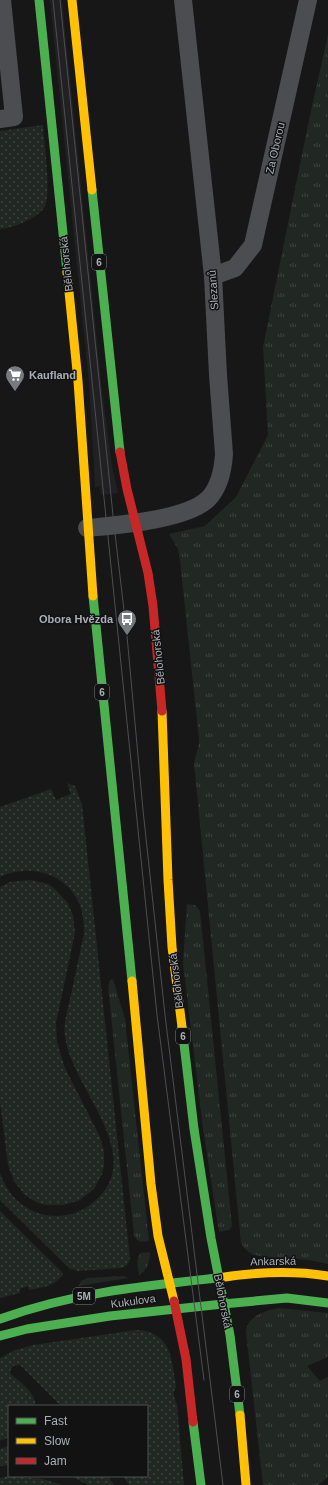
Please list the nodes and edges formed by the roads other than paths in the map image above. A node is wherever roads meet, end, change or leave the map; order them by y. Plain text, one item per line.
1 (2, 0) edge
2 (39, 0) edge
3 (72, 0) edge
4 (183, 0) edge
5 (308, 0) edge
6 (0, 119) edge
7 (213, 276) junction
8 (135, 522) junction
9 (88, 528) junction
10 (328, 1276) edge
11 (218, 1278) junction
12 (170, 1284) junction
13 (328, 1303) edge
14 (224, 1304) junction
15 (176, 1307) junction
16 (0, 1318) edge
17 (0, 1336) edge
18 (201, 1485) edge
19 (246, 1485) edge

1 - 6 street
2 - 9 main road, Bělohorská / 6
3 - 8 main road, Bělohorská / 6
4 - 7 street, Slezanů
5 - 7 street, Za Oborou
7 - 8 street, Slezanů
8 - 9 street
8 - 11 main road, Bělohorská / 6
9 - 12 main road, Bělohorská / 6
10 - 11 main road, Ankarská
11 - 12 main road, 5M
11 - 14 main road, Bělohorská / 6
12 - 15 main road, Bělohorská / 6
12 - 16 main road, 5M
13 - 14 main road
14 - 15 main road, 5M
14 - 19 main road, Bělohorská / 6
15 - 17 main road, Kukulova / 5M
15 - 18 main road, Bělohorská / 6

